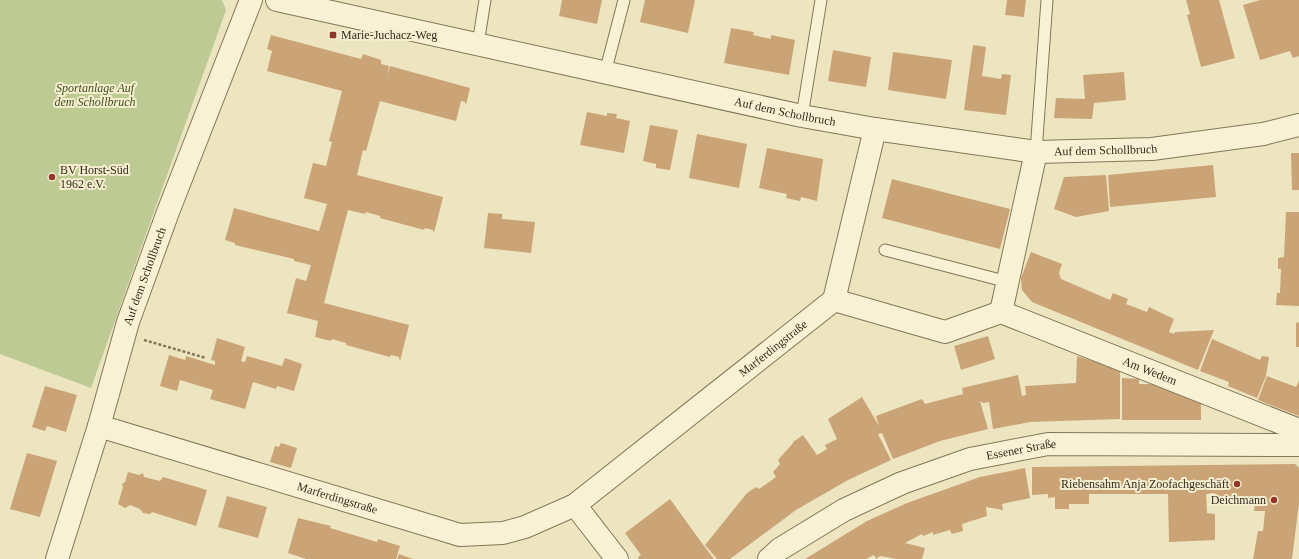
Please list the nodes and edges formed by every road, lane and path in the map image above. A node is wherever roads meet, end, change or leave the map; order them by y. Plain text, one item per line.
1 (251, 0) edge
2 (277, 0) edge
3 (485, 0) edge
4 (624, 0) edge
5 (821, 0) edge
6 (1047, 0) edge
7 (478, 44) junction
8 (605, 73) junction
9 (802, 116) junction
10 (1299, 125) edge
11 (875, 129) junction
12 (1036, 152) junction
13 (884, 250) dead end
14 (1008, 282) junction
15 (834, 300) junction
16 (1001, 312) junction
17 (124, 335) junction
18 (206, 358) dead end
19 (99, 426) junction
20 (1299, 430) edge
21 (1299, 445) edge
22 (575, 505) junction
23 (57, 559) edge
24 (617, 559) edge
25 (769, 559) edge

1 - 17 street, Auf dem Schollbruch
2 - 7 street, Auf dem Schollbruch
3 - 7 lane
4 - 8 lane
5 - 9 lane
6 - 12 lane
7 - 8 street, Auf dem Schollbruch
8 - 9 street, Auf dem Schollbruch
9 - 11 street, Auf dem Schollbruch
10 - 12 street, Auf dem Schollbruch
11 - 12 street, Auf dem Schollbruch
11 - 15 street
12 - 14 street
13 - 14 lane
14 - 16 street
15 - 16 street
15 - 22 street, Marferdingstraße
16 - 20 street, Am Wedem
17 - 18 path
17 - 19 street, Auf dem Schollbruch
19 - 22 street, Marferdingstraße
19 - 23 street, Auf dem Schollbruch
21 - 25 street, Essener Straße
22 - 24 street

